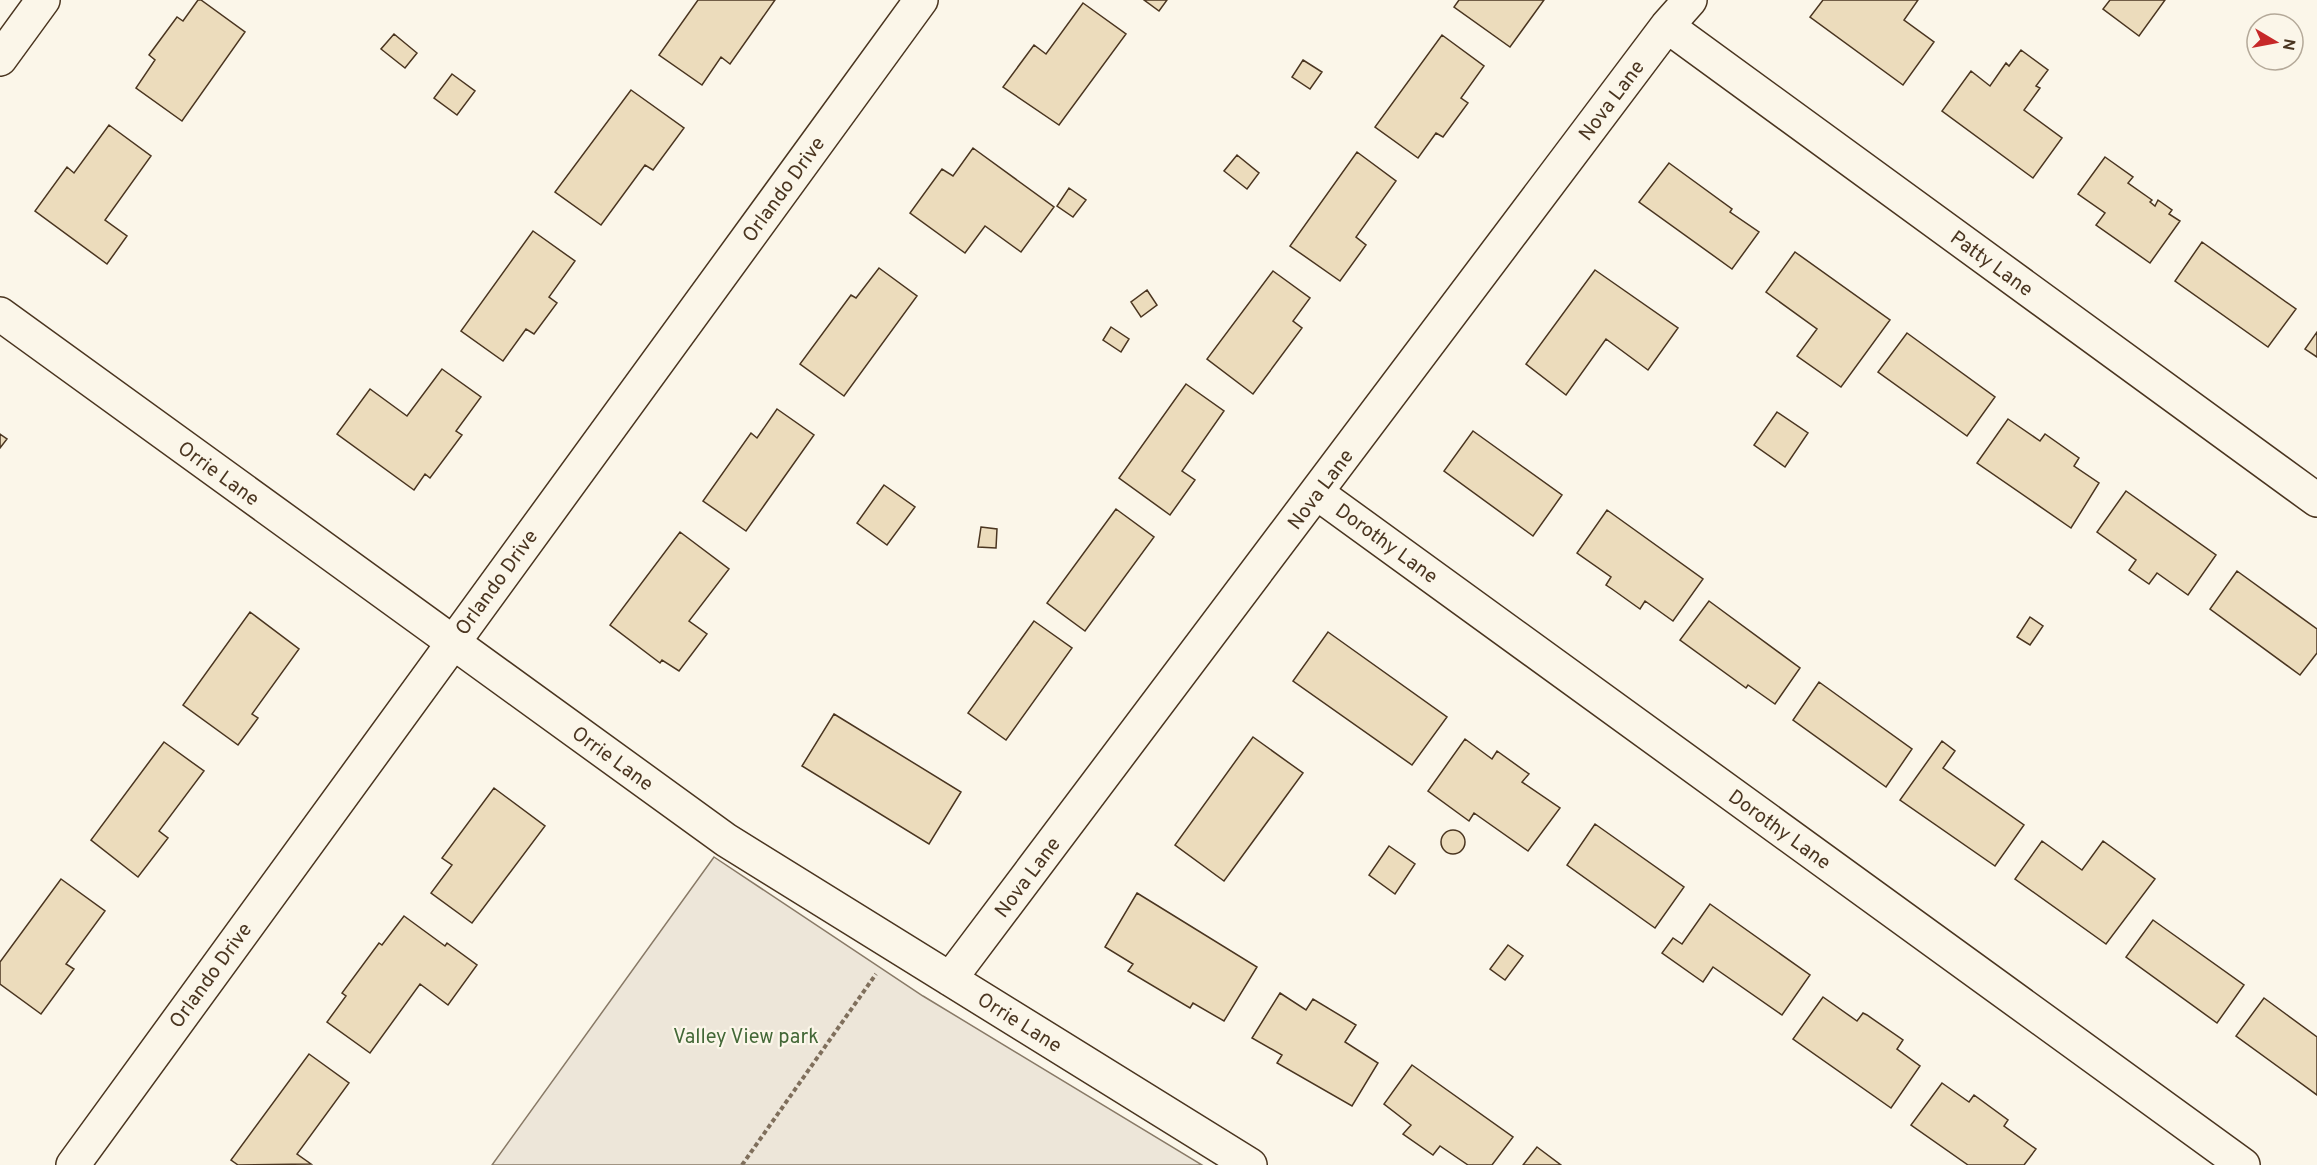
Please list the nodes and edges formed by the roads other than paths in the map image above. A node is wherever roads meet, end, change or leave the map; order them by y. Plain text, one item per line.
1 (43, 0) edge
2 (921, 0) edge
3 (1690, 0) edge
4 (1667, 26) junction
5 (0, 59) edge
6 (0, 314) edge
7 (1317, 493) junction
8 (2317, 500) edge
9 (452, 641) junction
10 (950, 979) junction
11 (73, 1165) edge
12 (1250, 1165) edge
13 (2243, 1165) edge

1 - 5 street
2 - 9 street, Orlando Drive
3 - 4 street, Nova Lane
4 - 7 street, Nova Lane
4 - 8 street, Patty Lane
6 - 9 street, Orrie Lane
7 - 10 street, Nova Lane
7 - 13 street, Dorothy Lane
9 - 10 street, Orrie Lane
9 - 11 street, Orlando Drive
10 - 12 street, Orrie Lane

